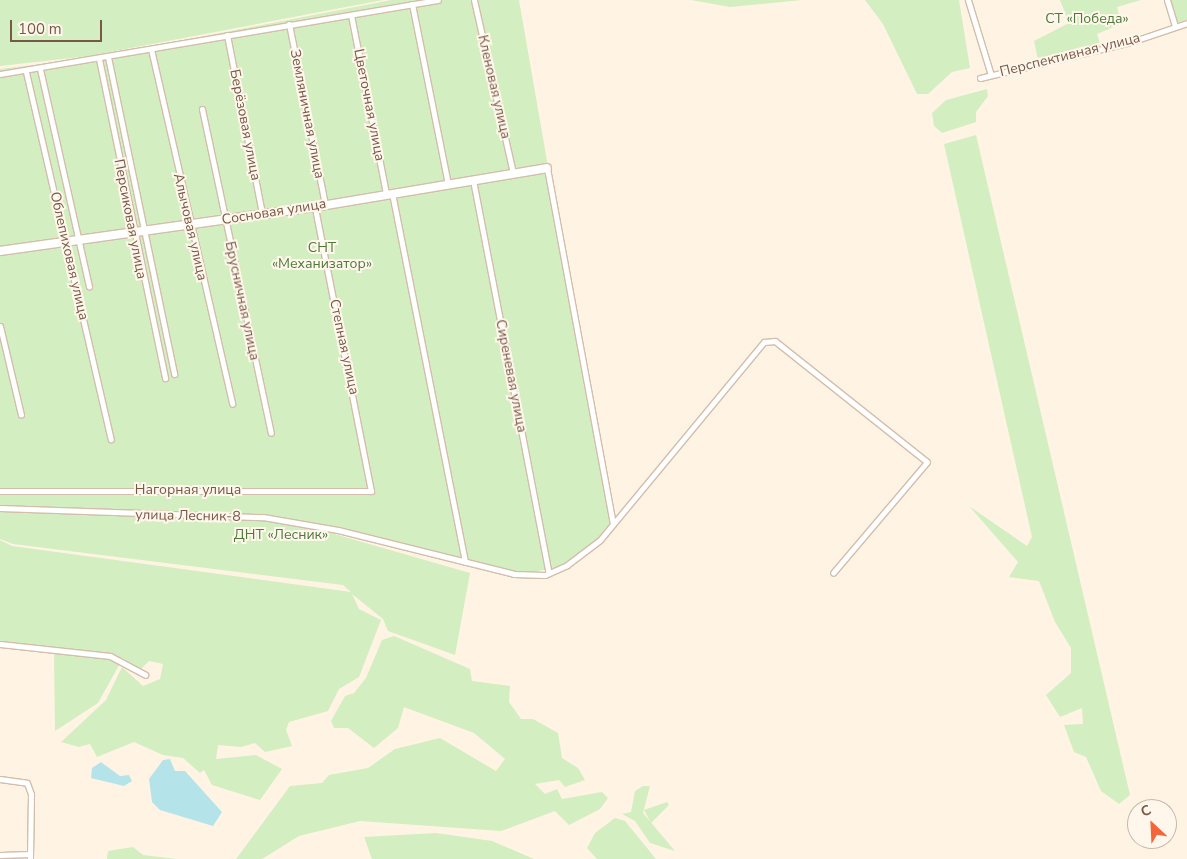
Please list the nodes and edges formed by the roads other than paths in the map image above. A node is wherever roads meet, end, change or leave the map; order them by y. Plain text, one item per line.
1 (438, 0) edge
2 (474, 0) edge
3 (968, 0) edge
4 (1167, 0) edge
5 (412, 4) junction
6 (351, 15) junction
7 (1187, 22) edge
8 (289, 24) junction
9 (1175, 26) junction
10 (228, 35) junction
11 (151, 49) junction
12 (108, 57) junction
13 (99, 59) junction
14 (40, 70) junction
15 (26, 72) junction
16 (0, 74) edge
17 (991, 75) junction
18 (980, 78) dead end
19 (202, 109) dead end
20 (547, 168) joint
21 (513, 173) junction
22 (473, 180) junction
23 (448, 184) junction
24 (389, 194) junction
25 (325, 204) junction
26 (314, 207) junction
27 (262, 214) junction
28 (224, 220) junction
29 (189, 225) junction
30 (142, 232) junction
31 (132, 234) junction
32 (79, 241) junction
33 (66, 243) junction
34 (0, 251) edge
35 (89, 287) dead end
36 (0, 326) edge
37 (174, 374) dead end
38 (164, 378) dead end
39 (232, 404) dead end
40 (21, 415) dead end
41 (271, 433) dead end
42 (110, 439) dead end
43 (374, 488) joint
44 (0, 491) edge
45 (0, 508) edge
46 (613, 524) junction
47 (465, 562) junction
48 (549, 573) junction
49 (834, 573) dead end
50 (0, 644) edge
51 (145, 674) dead end
52 (0, 779) edge
53 (0, 854) edge
54 (30, 856) edge

1 - 5 street
2 - 21 street, Кленовая улица
3 - 17 street
4 - 9 street
5 - 6 street
5 - 23 street
6 - 8 street
6 - 24 street, Цветочная улица
7 - 9 street, Перспективная улица
8 - 10 street
8 - 25 street, Земляничная улица
9 - 17 street, Перспективная улица
10 - 11 street
10 - 27 street, Берёзовая улица
11 - 12 street
11 - 29 street, Алычовая улица
12 - 13 street
12 - 30 street
13 - 14 street
13 - 31 street, Персиковая улица
14 - 15 street
14 - 32 street
15 - 16 street
15 - 33 street, Облепиховая улица
17 - 18 street, Перспективная улица
19 - 28 street, Брусничная улица
20 - 21 street, Сосновая улица
20 - 46 street
21 - 22 street, Сосновая улица
22 - 23 street, Сосновая улица
22 - 48 street, Сиреневая улица
23 - 24 street, Сосновая улица
24 - 25 street, Сосновая улица
24 - 47 street, Цветочная улица
25 - 26 street, Сосновая улица
26 - 27 street, Сосновая улица
26 - 43 street, Степная улица
27 - 28 street, Сосновая улица
28 - 29 street, Сосновая улица
28 - 41 street, Брусничная улица
29 - 30 street, Сосновая улица
29 - 39 street, Алычовая улица
30 - 31 street, Сосновая улица
30 - 37 street
31 - 32 street, Сосновая улица
31 - 38 street, Персиковая улица
32 - 33 street, Сосновая улица
32 - 35 street
33 - 34 street, Сосновая улица
33 - 42 street, Облепиховая улица
36 - 40 street
43 - 44 street, Нагорная улица
45 - 47 street, улица Лесник-8
46 - 48 street
46 - 49 street
47 - 48 street, улица Лесник-8
50 - 51 street
52 - 54 street
53 - 54 street

